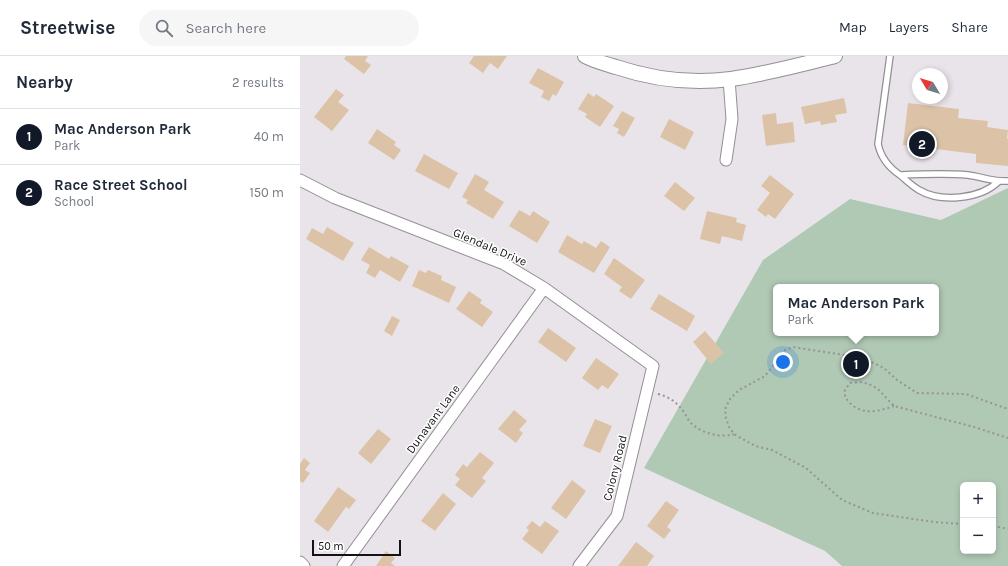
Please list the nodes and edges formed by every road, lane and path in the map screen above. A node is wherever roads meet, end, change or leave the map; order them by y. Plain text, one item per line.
1 (585, 56) edge
2 (890, 56) edge
3 (826, 57) edge
4 (729, 79) junction
5 (726, 160) dead end
6 (900, 175) junction
7 (300, 180) edge
8 (1008, 181) edge
9 (998, 182) junction
10 (544, 288) junction
11 (653, 366) joint
12 (647, 391) junction
13 (894, 406) junction
14 (1008, 408) edge
15 (734, 434) junction
16 (1008, 438) edge
17 (960, 524) edge
18 (996, 527) edge
19 (1008, 529) edge
20 (300, 562) edge
21 (304, 566) edge
22 (343, 566) edge
23 (580, 566) edge

1 - 4 street
2 - 6 lane
3 - 4 street
4 - 5 street
6 - 9 lane
6 - 9 lane
7 - 10 street, Glendale Drive
8 - 9 lane
10 - 11 street, Glendale Drive
10 - 22 street, Dunavant Lane
11 - 12 street, Colony Road
12 - 15 path
12 - 23 street, Colony Road
13 - 13 path
13 - 16 path
14 - 15 path
15 - 17 path
18 - 19 path
20 - 21 street

